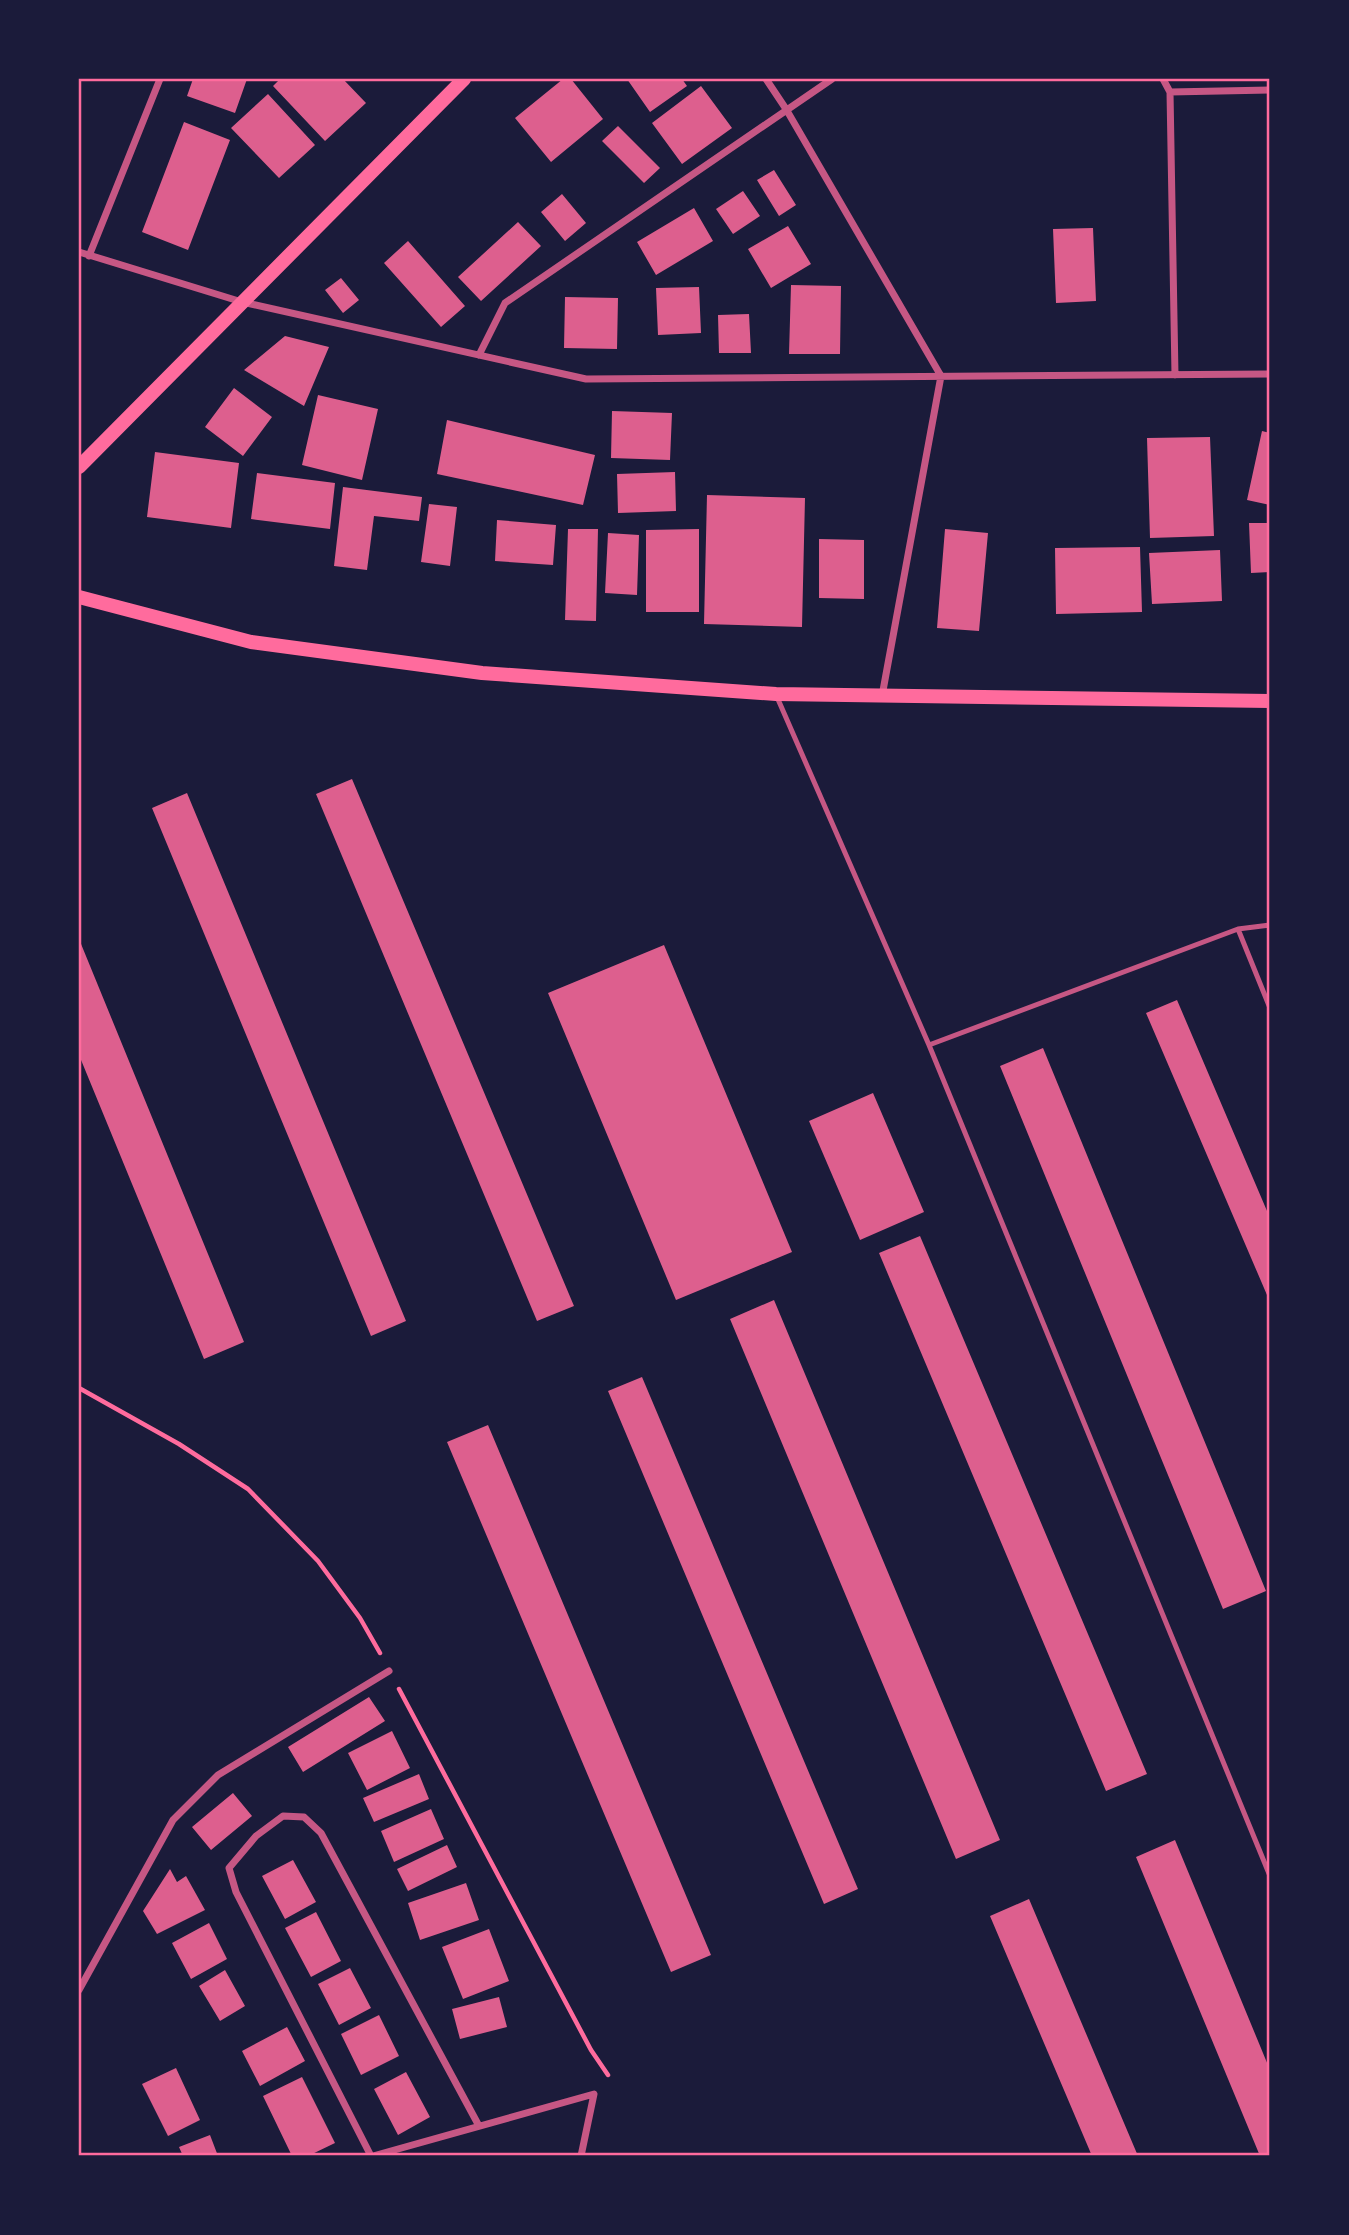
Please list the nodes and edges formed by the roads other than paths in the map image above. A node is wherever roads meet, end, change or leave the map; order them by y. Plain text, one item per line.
1 (160, 79) edge
2 (464, 79) edge
3 (766, 79) edge
4 (832, 79) edge
5 (1163, 79) edge
6 (1270, 90) edge
7 (1170, 92) junction
8 (786, 109) junction
9 (79, 252) edge
10 (89, 256) junction
11 (242, 302) junction
12 (479, 355) junction
13 (1270, 374) edge
14 (1175, 375) junction
15 (941, 376) junction
16 (79, 467) edge
17 (79, 597) edge
18 (776, 694) junction
19 (882, 696) junction
20 (1270, 701) edge
21 (1270, 925) edge
22 (1238, 929) junction
23 (1270, 1008) edge
24 (929, 1045) junction
25 (389, 1671) road end
26 (1270, 1876) edge
27 (79, 1990) edge
28 (479, 2126) junction
29 (372, 2156) edge
30 (580, 2156) edge

1 - 10 street
2 - 11 main road
3 - 8 street
4 - 8 street
5 - 7 street
6 - 7 street
7 - 14 street
8 - 12 street
8 - 15 street
9 - 10 street
10 - 11 street
11 - 12 street
11 - 16 main road
12 - 15 street
13 - 14 street
14 - 15 street
15 - 19 street
17 - 18 main road
18 - 19 main road
18 - 24 lane
19 - 20 main road
21 - 22 lane
22 - 23 lane
22 - 24 lane
24 - 26 lane
25 - 27 street
28 - 29 street
28 - 29 street
28 - 30 street

